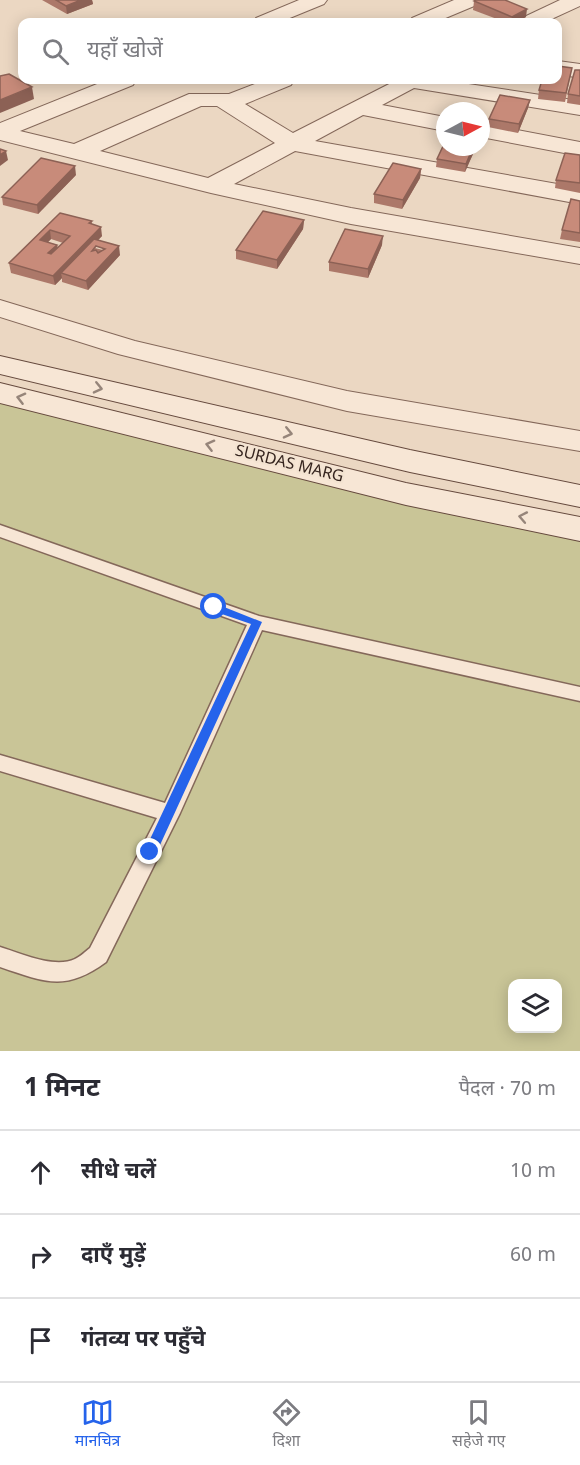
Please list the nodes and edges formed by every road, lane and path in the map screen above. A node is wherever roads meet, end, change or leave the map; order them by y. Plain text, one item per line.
1 (317, 0) edge
2 (472, 0) edge
3 (578, 0) edge
4 (273, 18) edge
5 (429, 18) edge
6 (538, 18) edge
7 (562, 69) edge
8 (580, 71) edge
9 (115, 84) edge
10 (273, 84) edge
11 (404, 84) edge
12 (435, 84) edge
13 (227, 103) junction
14 (361, 108) junction
15 (580, 108) edge
16 (436, 122) edge
17 (0, 132) edge
18 (490, 132) edge
19 (294, 144) junction
20 (580, 149) edge
21 (75, 153) junction
22 (211, 186) junction
23 (580, 196) edge
24 (580, 256) edge
25 (0, 308) edge
26 (0, 365) edge
27 (0, 393) edge
28 (580, 441) edge
29 (580, 496) edge
30 (580, 529) edge
31 (0, 531) edge
32 (257, 622) junction
33 (580, 694) edge
34 (0, 763) edge
35 (170, 813) junction
36 (0, 957) edge

1 - 4 street
2 - 5 street
3 - 6 street
7 - 8 street
9 - 17 street
10 - 13 street
11 - 14 street
12 - 15 street
13 - 19 street
13 - 21 street
14 - 16 street
14 - 19 street
17 - 21 street
18 - 20 street
19 - 22 street
19 - 23 street
21 - 22 street
22 - 24 street
25 - 28 street
26 -> 29 street, SURDAS MARG
30 -> 27 street, SURDAS MARG
31 - 32 lane
32 - 33 lane
32 - 35 lane
34 - 35 lane
35 - 36 lane

